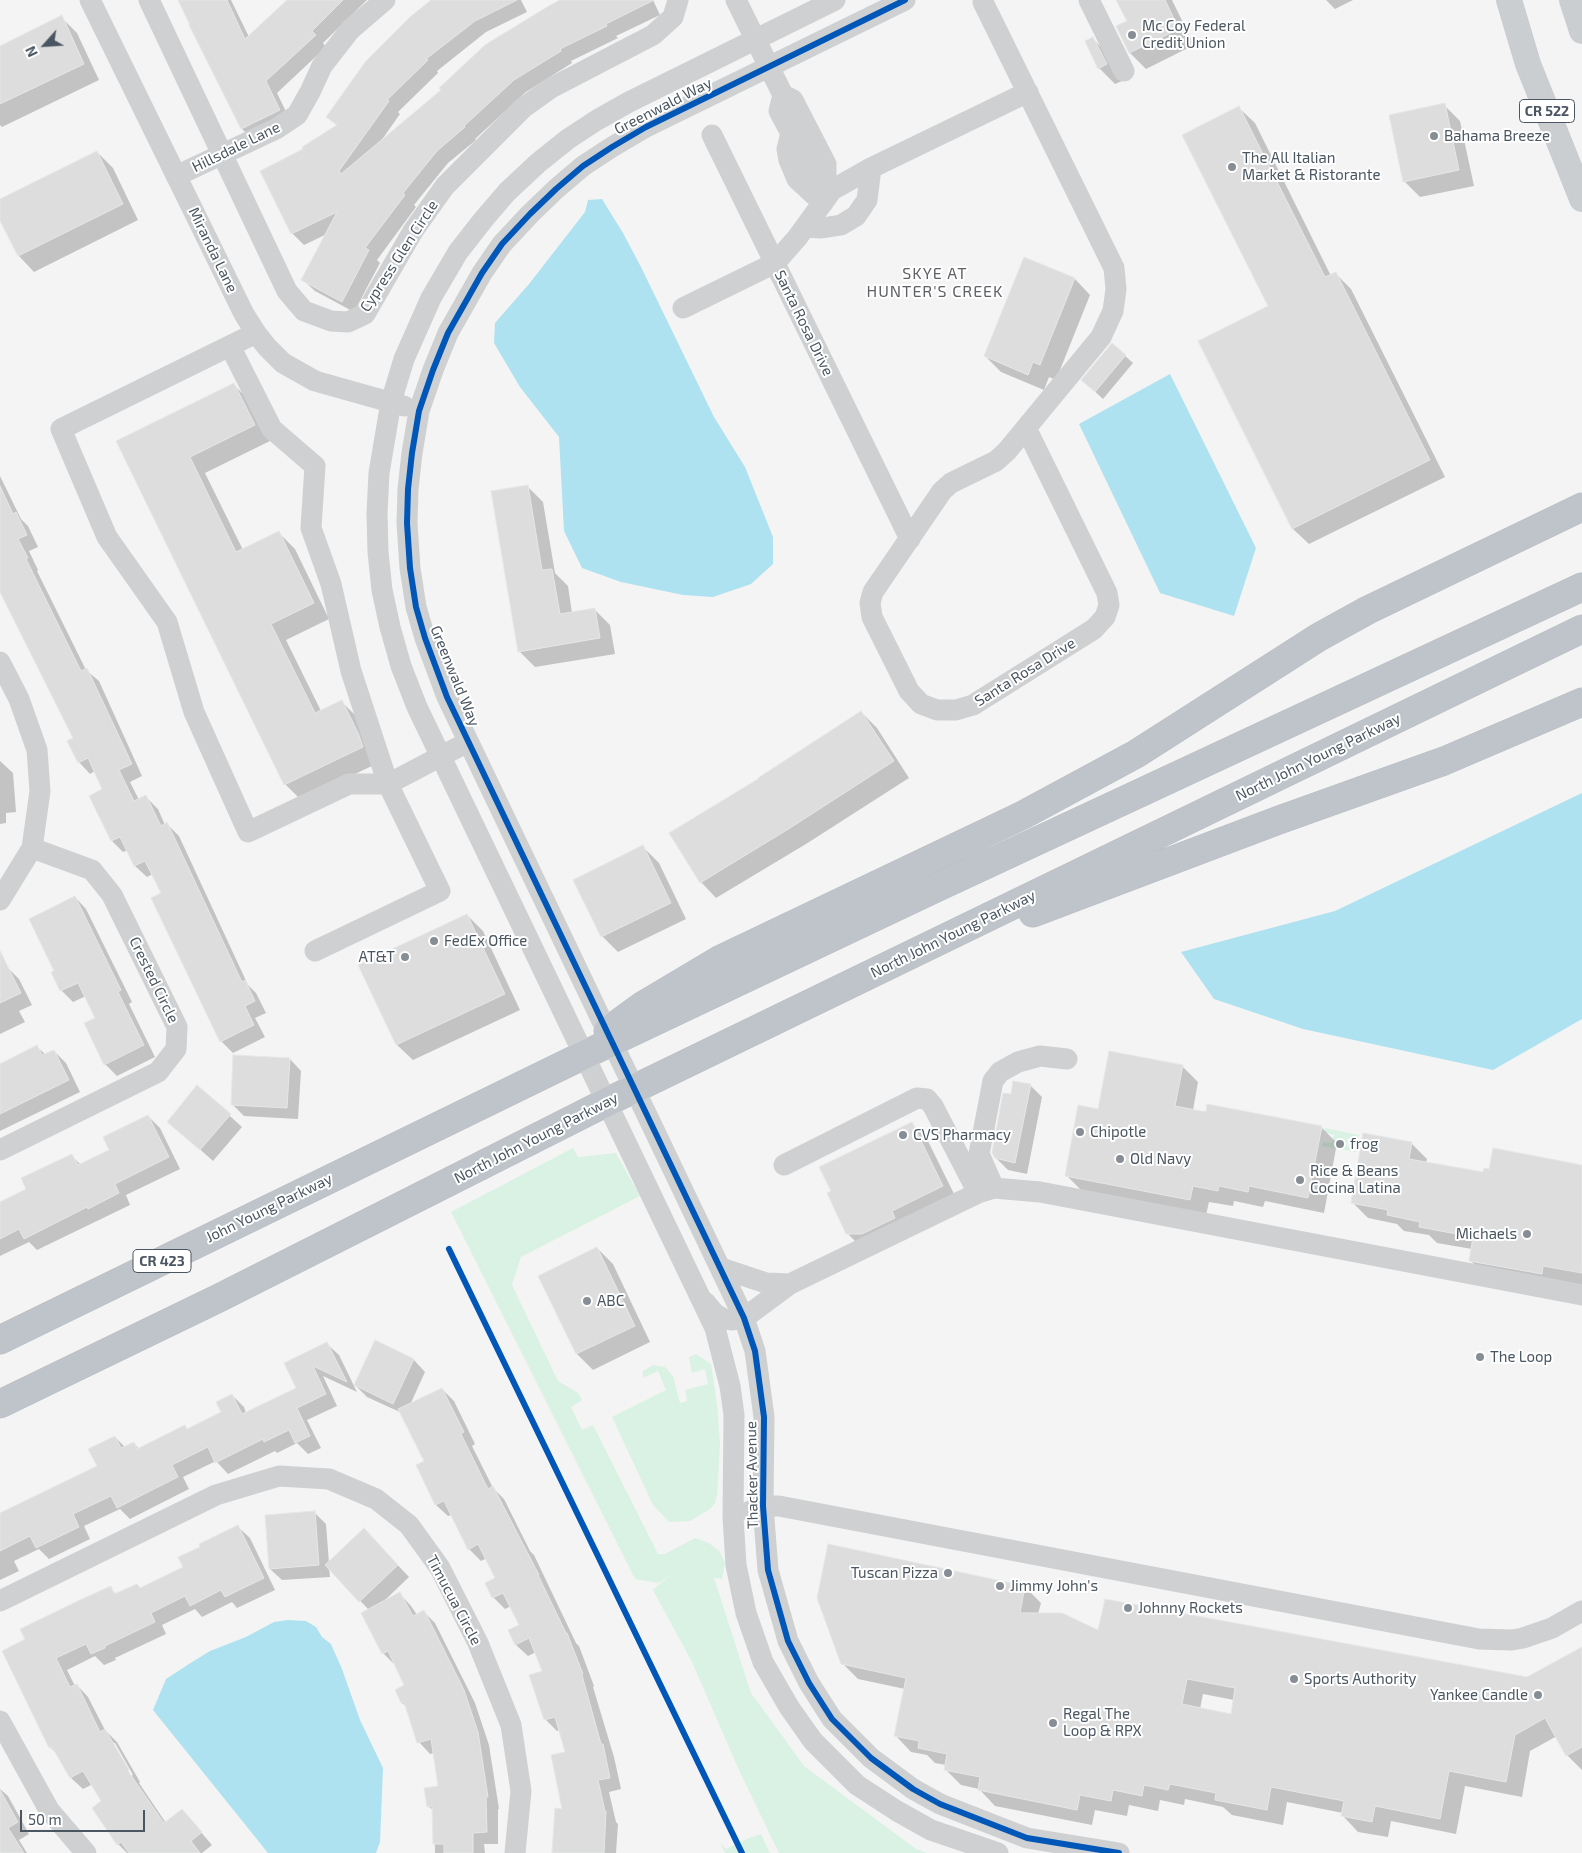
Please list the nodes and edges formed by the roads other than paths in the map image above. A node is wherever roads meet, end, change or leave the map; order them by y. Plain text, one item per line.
1 (90, 0) edge
2 (149, 0) edge
3 (385, 0) edge
4 (678, 0) edge
5 (736, 0) edge
6 (835, 0) edge
7 (905, 0) edge
8 (1089, 0) edge
9 (1508, 0) edge
10 (1572, 0) edge
11 (983, 2) dead end
12 (1582, 31) edge
13 (755, 39) junction
14 (768, 67) junction
15 (1124, 71) dead end
16 (1028, 92) junction
17 (783, 95) junction
18 (712, 135) dead end
19 (222, 154) junction
20 (871, 168) junction
21 (176, 176) junction
22 (827, 190) junction
23 (1582, 199) edge
24 (806, 227) junction
25 (775, 263) junction
26 (683, 308) dead end
27 (256, 333) junction
28 (230, 346) junction
29 (391, 402) junction
30 (419, 411) junction
31 (1026, 428) junction
32 (1582, 507) edge
33 (910, 539) junction
34 (1582, 587) edge
35 (1582, 629) edge
36 (0, 662) edge
37 (1582, 702) edge
38 (468, 742) junction
39 (441, 757) junction
40 (388, 784) junction
41 (32, 848) junction
42 (0, 900) edge
43 (315, 951) dead end
44 (803, 1008) junction
45 (610, 1037) junction
46 (584, 1055) junction
47 (1066, 1059) dead end
48 (635, 1088) junction
49 (607, 1102) junction
50 (0, 1150) edge
51 (784, 1165) dead end
52 (986, 1190) junction
53 (721, 1268) junction
54 (790, 1284) junction
55 (1582, 1295) edge
56 (703, 1300) junction
57 (744, 1318) junction
58 (0, 1340) edge
59 (0, 1404) edge
60 (763, 1506) junction
61 (733, 1517) junction
62 (0, 1601) edge
63 (1582, 1611) edge
64 (0, 1721) edge
65 (86, 1853) edge
66 (515, 1853) edge
67 (998, 1853) edge
68 (1120, 1853) edge

1 - 21 street, Miranda Lane
2 - 19 street, Cypress Glen Circle
3 - 19 street, Hillsdale Lane
4 - 19 street, Cypress Glen Circle
5 - 13 street
6 - 13 street, Greenwald Way
7 - 14 street, Greenwald Way
8 - 15 street
9 - 23 main road, CR 522
10 - 12 main road
11 - 16 street, Santa Rosa Drive
13 - 14 street
13 - 29 street, Greenwald Way
14 - 17 street
14 - 30 street, Greenwald Way
16 - 20 street
16 - 31 street, Santa Rosa Drive
17 - 22 street
17 - 22 street
18 - 25 street, Santa Rosa Drive
19 - 21 street, Hillsdale Lane
20 - 22 street
20 - 24 street
21 - 27 street, Miranda Lane
22 - 24 street
24 - 25 street
25 - 26 street
25 - 33 street, Santa Rosa Drive
27 - 28 street
27 - 29 street, Miranda Lane
28 - 40 street
28 - 40 street
29 - 30 street, Miranda Lane
29 - 39 street, Greenwald Way
30 - 38 street, Greenwald Way
31 - 33 street, Santa Rosa Drive
31 - 33 street, Santa Rosa Drive
32 - 45 highway
34 - 45 highway
35 - 44 highway, North John Young Parkway
36 - 41 street
37 - 44 highway
38 - 39 street
38 - 45 street, Greenwald Way
39 - 40 street
39 - 46 street, Greenwald Way
40 - 43 street
41 - 42 street
41 - 50 street, Crested Circle
44 - 48 highway, North John Young Parkway
45 - 46 highway
45 - 48 street, Thacker Avenue
46 - 49 street, Thacker Avenue
46 - 58 highway, John Young Parkway / CR 423
47 - 52 street
48 - 49 highway, North John Young Parkway
48 - 53 street, Thacker Avenue
49 - 56 street, Thacker Avenue
49 - 59 highway, North John Young Parkway
51 - 52 street
52 - 54 street
52 - 55 street
53 - 54 street
53 - 57 street, Thacker Avenue
54 - 57 street
56 - 57 street
56 - 61 street, Thacker Avenue
57 - 60 street, Thacker Avenue
60 - 61 street
60 - 63 street
60 - 68 street, Thacker Avenue
61 - 67 street, Thacker Avenue
62 - 66 street, Timucua Circle
64 - 65 street

